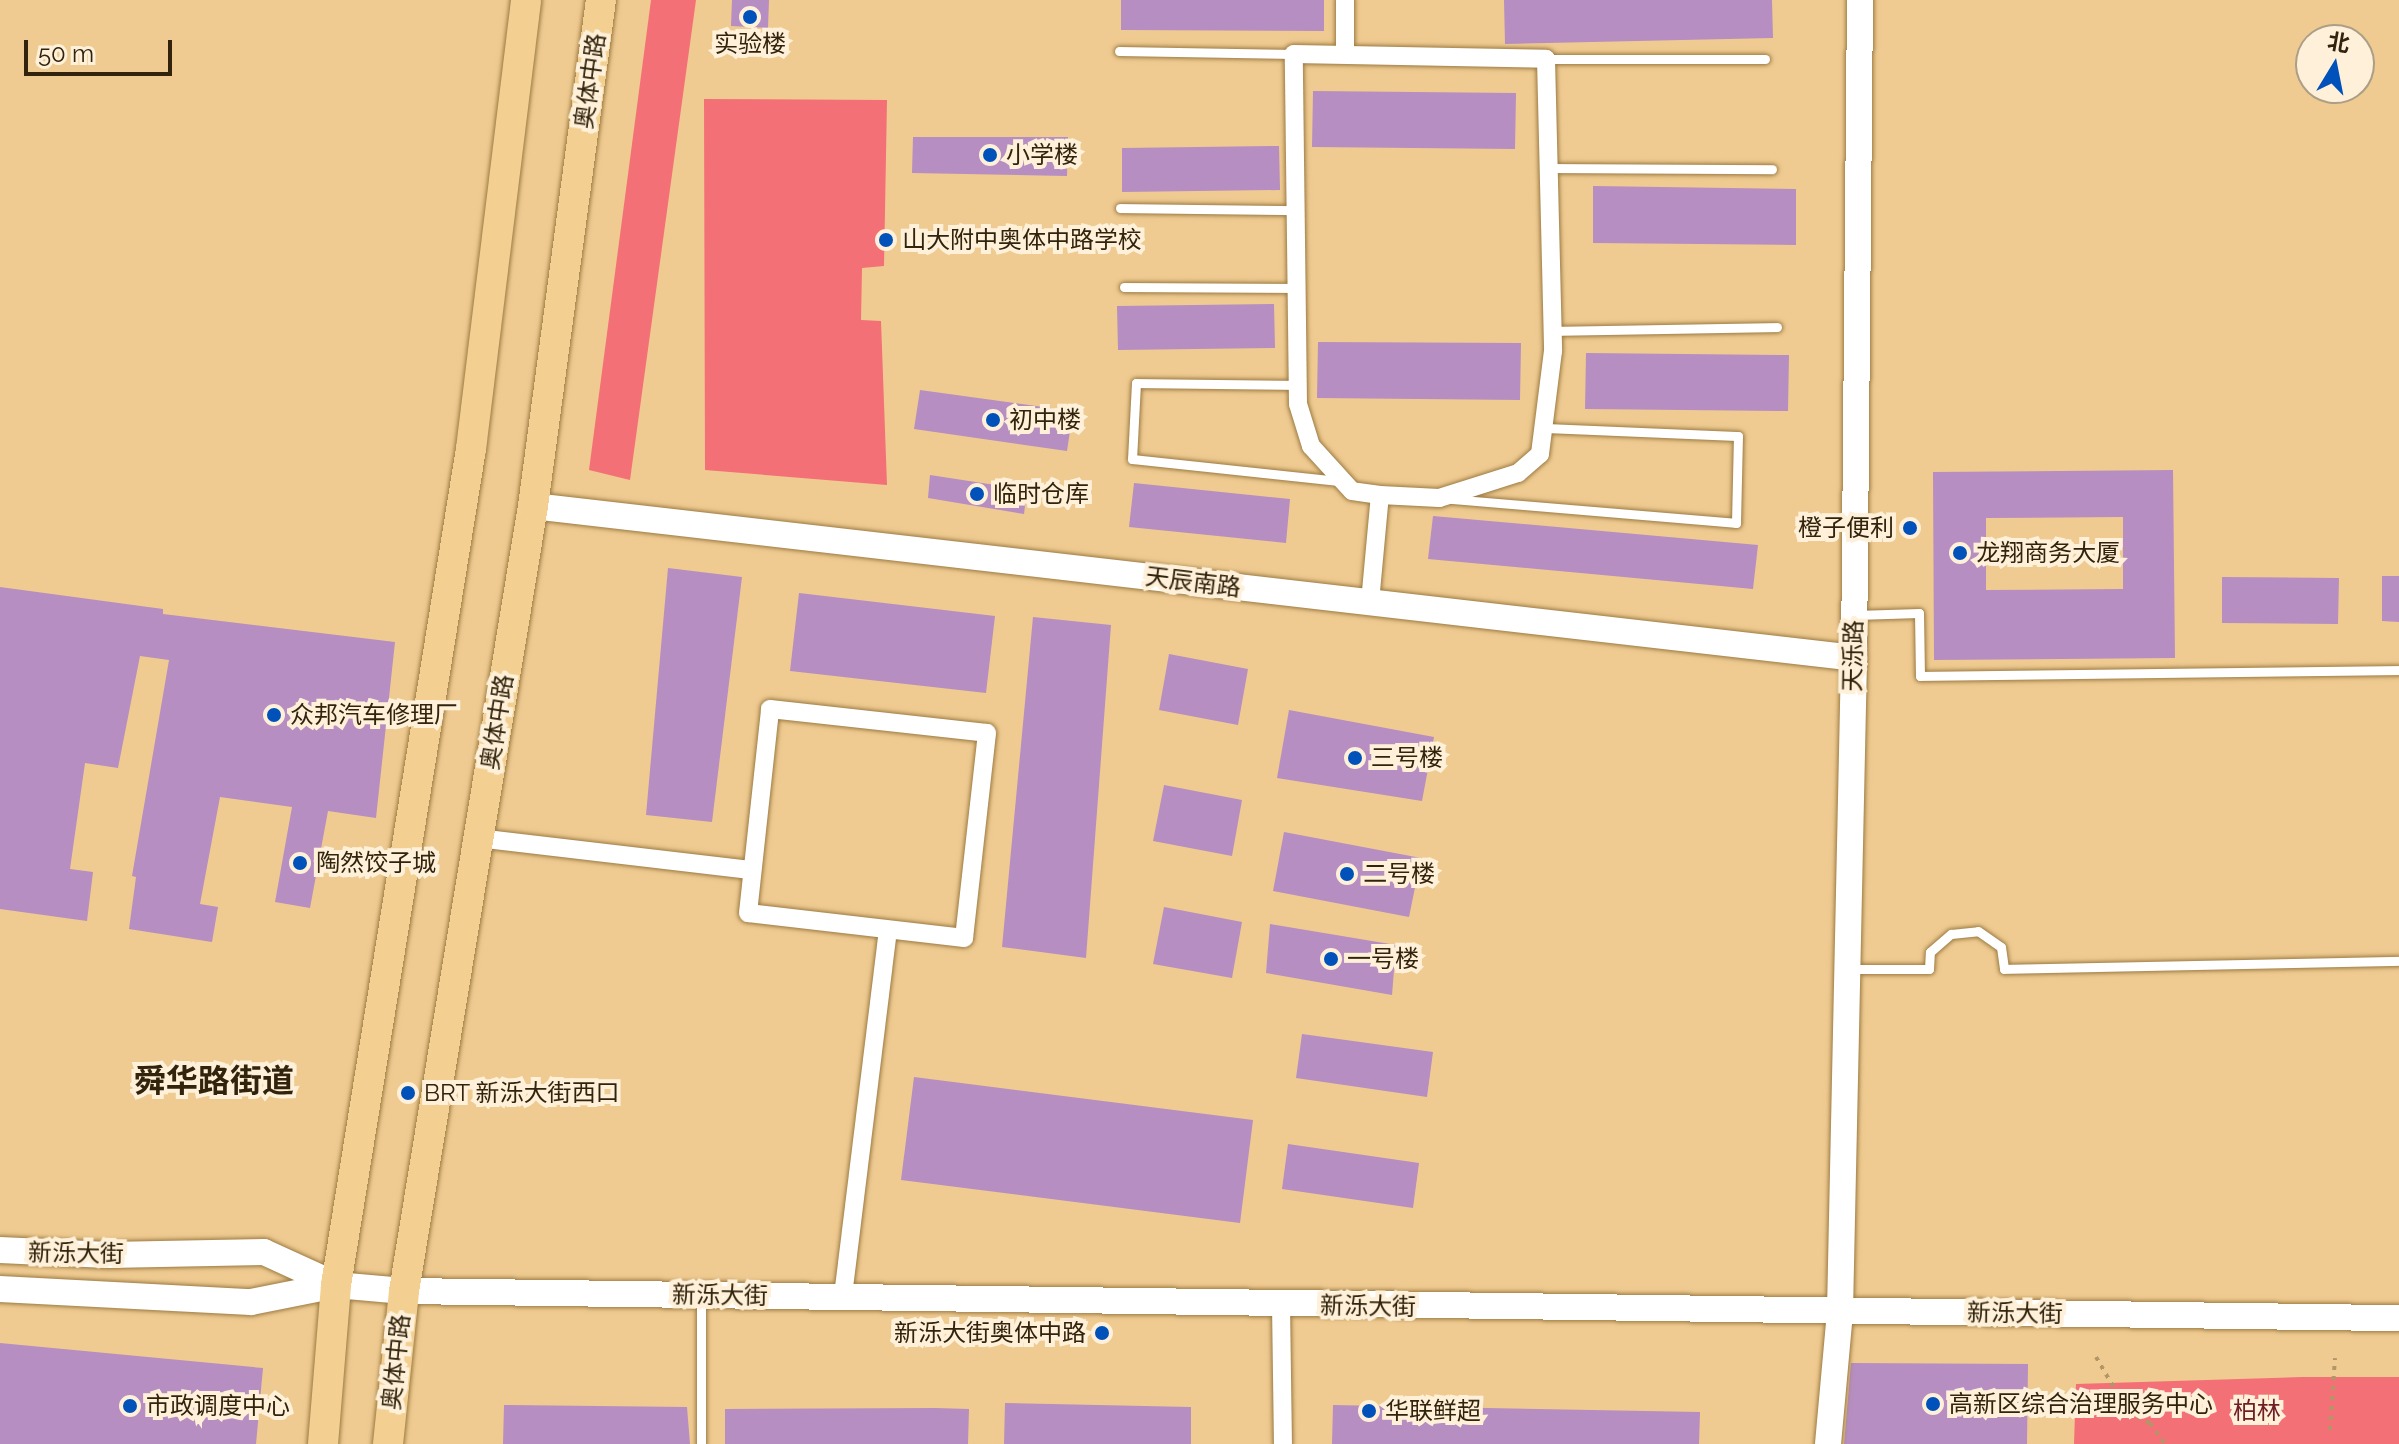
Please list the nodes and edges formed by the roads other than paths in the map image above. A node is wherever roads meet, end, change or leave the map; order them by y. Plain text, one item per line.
1 (526, 0) edge
2 (601, 0) edge
3 (1345, 0) edge
4 (1860, 0) edge
5 (1119, 51) dead end
6 (1294, 54) junction
7 (1345, 54) junction
8 (1546, 59) junction
9 (1765, 59) dead end
10 (1548, 168) junction
11 (1772, 169) dead end
12 (1120, 208) dead end
13 (1296, 210) junction
14 (1124, 287) dead end
15 (1297, 288) junction
16 (1777, 327) dead end
17 (1552, 331) junction
18 (1298, 385) junction
19 (1544, 428) junction
20 (1343, 481) junction
21 (1380, 495) junction
22 (1439, 498) junction
23 (533, 506) junction
24 (1370, 602) junction
25 (1854, 615) junction
26 (1854, 658) junction
27 (2399, 670) edge
28 (478, 838) junction
29 (752, 870) junction
30 (888, 930) junction
31 (2399, 961) edge
32 (1847, 969) junction
33 (0, 1250) edge
34 (336, 1285) junction
35 (0, 1289) edge
36 (404, 1291) junction
37 (701, 1295) junction
38 (843, 1296) junction
39 (1281, 1304) junction
40 (1840, 1311) junction
41 (2399, 1318) edge
42 (323, 1444) edge
43 (388, 1444) edge
44 (701, 1444) edge
45 (1283, 1444) edge
46 (1828, 1444) edge

1 - 34 main road
2 - 23 main road, 奥体中路
3 - 7 street
4 - 25 street, 天泺路
5 - 6 lane
6 - 7 street
6 - 13 street
7 - 8 street
8 - 9 lane
8 - 10 street
10 - 11 lane
10 - 17 street
12 - 13 lane
13 - 15 street
14 - 15 lane
15 - 18 street
16 - 17 lane
17 - 19 street
18 - 20 street
18 - 20 lane
19 - 22 street
19 - 22 lane
20 - 21 street
21 - 22 street
21 - 24 street
23 - 24 street, 天辰南路
23 - 28 main road, 奥体中路
24 - 26 street, 天辰南路
25 - 26 street, 天泺路
25 - 27 lane
26 - 32 street, 天泺路
28 - 29 street
28 - 36 main road, 奥体中路
29 - 30 street
29 - 30 street
30 - 38 street
31 - 32 lane
32 - 40 street, 天泺路
33 - 34 street, 新泺大街
34 - 35 street, 新泺大街
34 - 36 street, 新泺大街
34 - 42 main road
36 - 37 street, 新泺大街
36 - 43 main road, 奥体中路
37 - 38 street, 新泺大街
37 - 44 lane
38 - 39 street, 新泺大街
39 - 40 street, 新泺大街
39 - 45 street
40 - 41 street, 新泺大街
40 - 46 street, 天泺路

